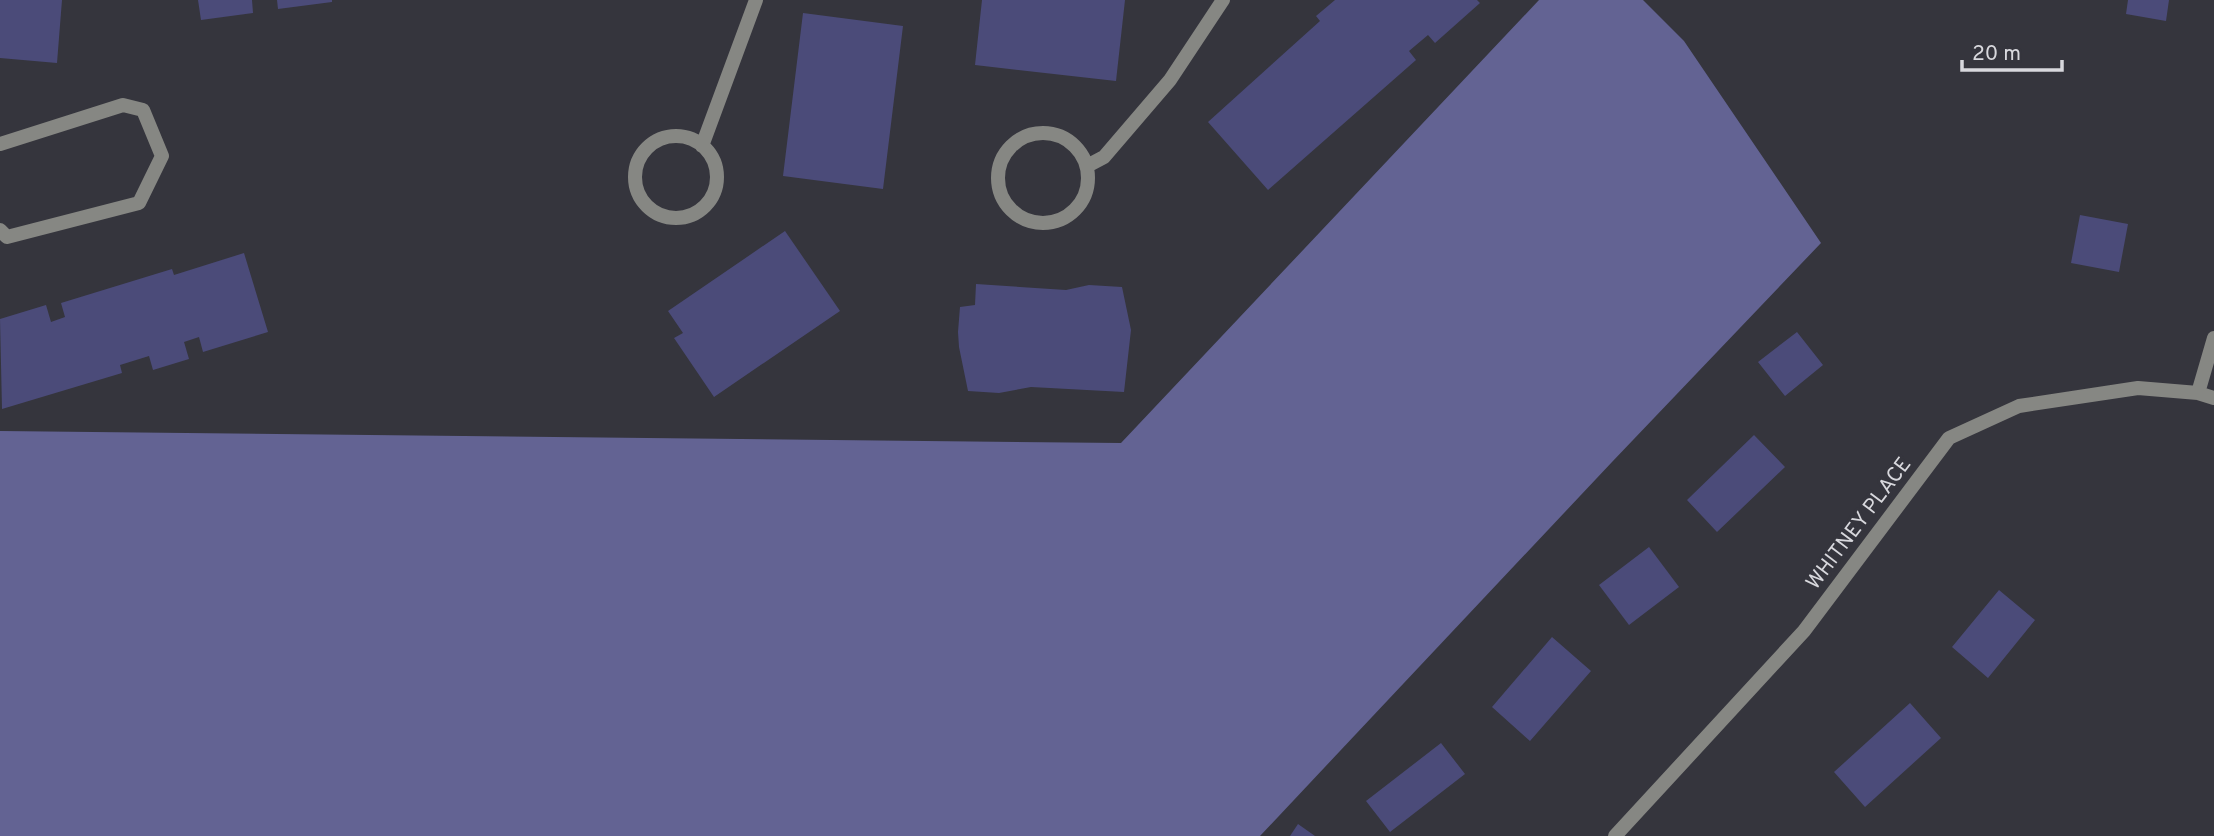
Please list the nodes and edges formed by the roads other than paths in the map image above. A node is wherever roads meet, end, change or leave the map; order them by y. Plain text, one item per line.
1 (757, 0) edge
2 (1223, 0) edge
3 (0, 144) edge
4 (702, 146) junction
5 (1087, 166) junction
6 (0, 230) edge
7 (2214, 338) edge
8 (2198, 393) junction
9 (2214, 398) edge
10 (1615, 836) edge

1 - 4 street
2 - 5 street
3 - 6 street
4 - 4 street
5 - 5 street
7 - 8 street
8 - 9 street, WHITNEY PLACE
8 - 10 street, WHITNEY PLACE

